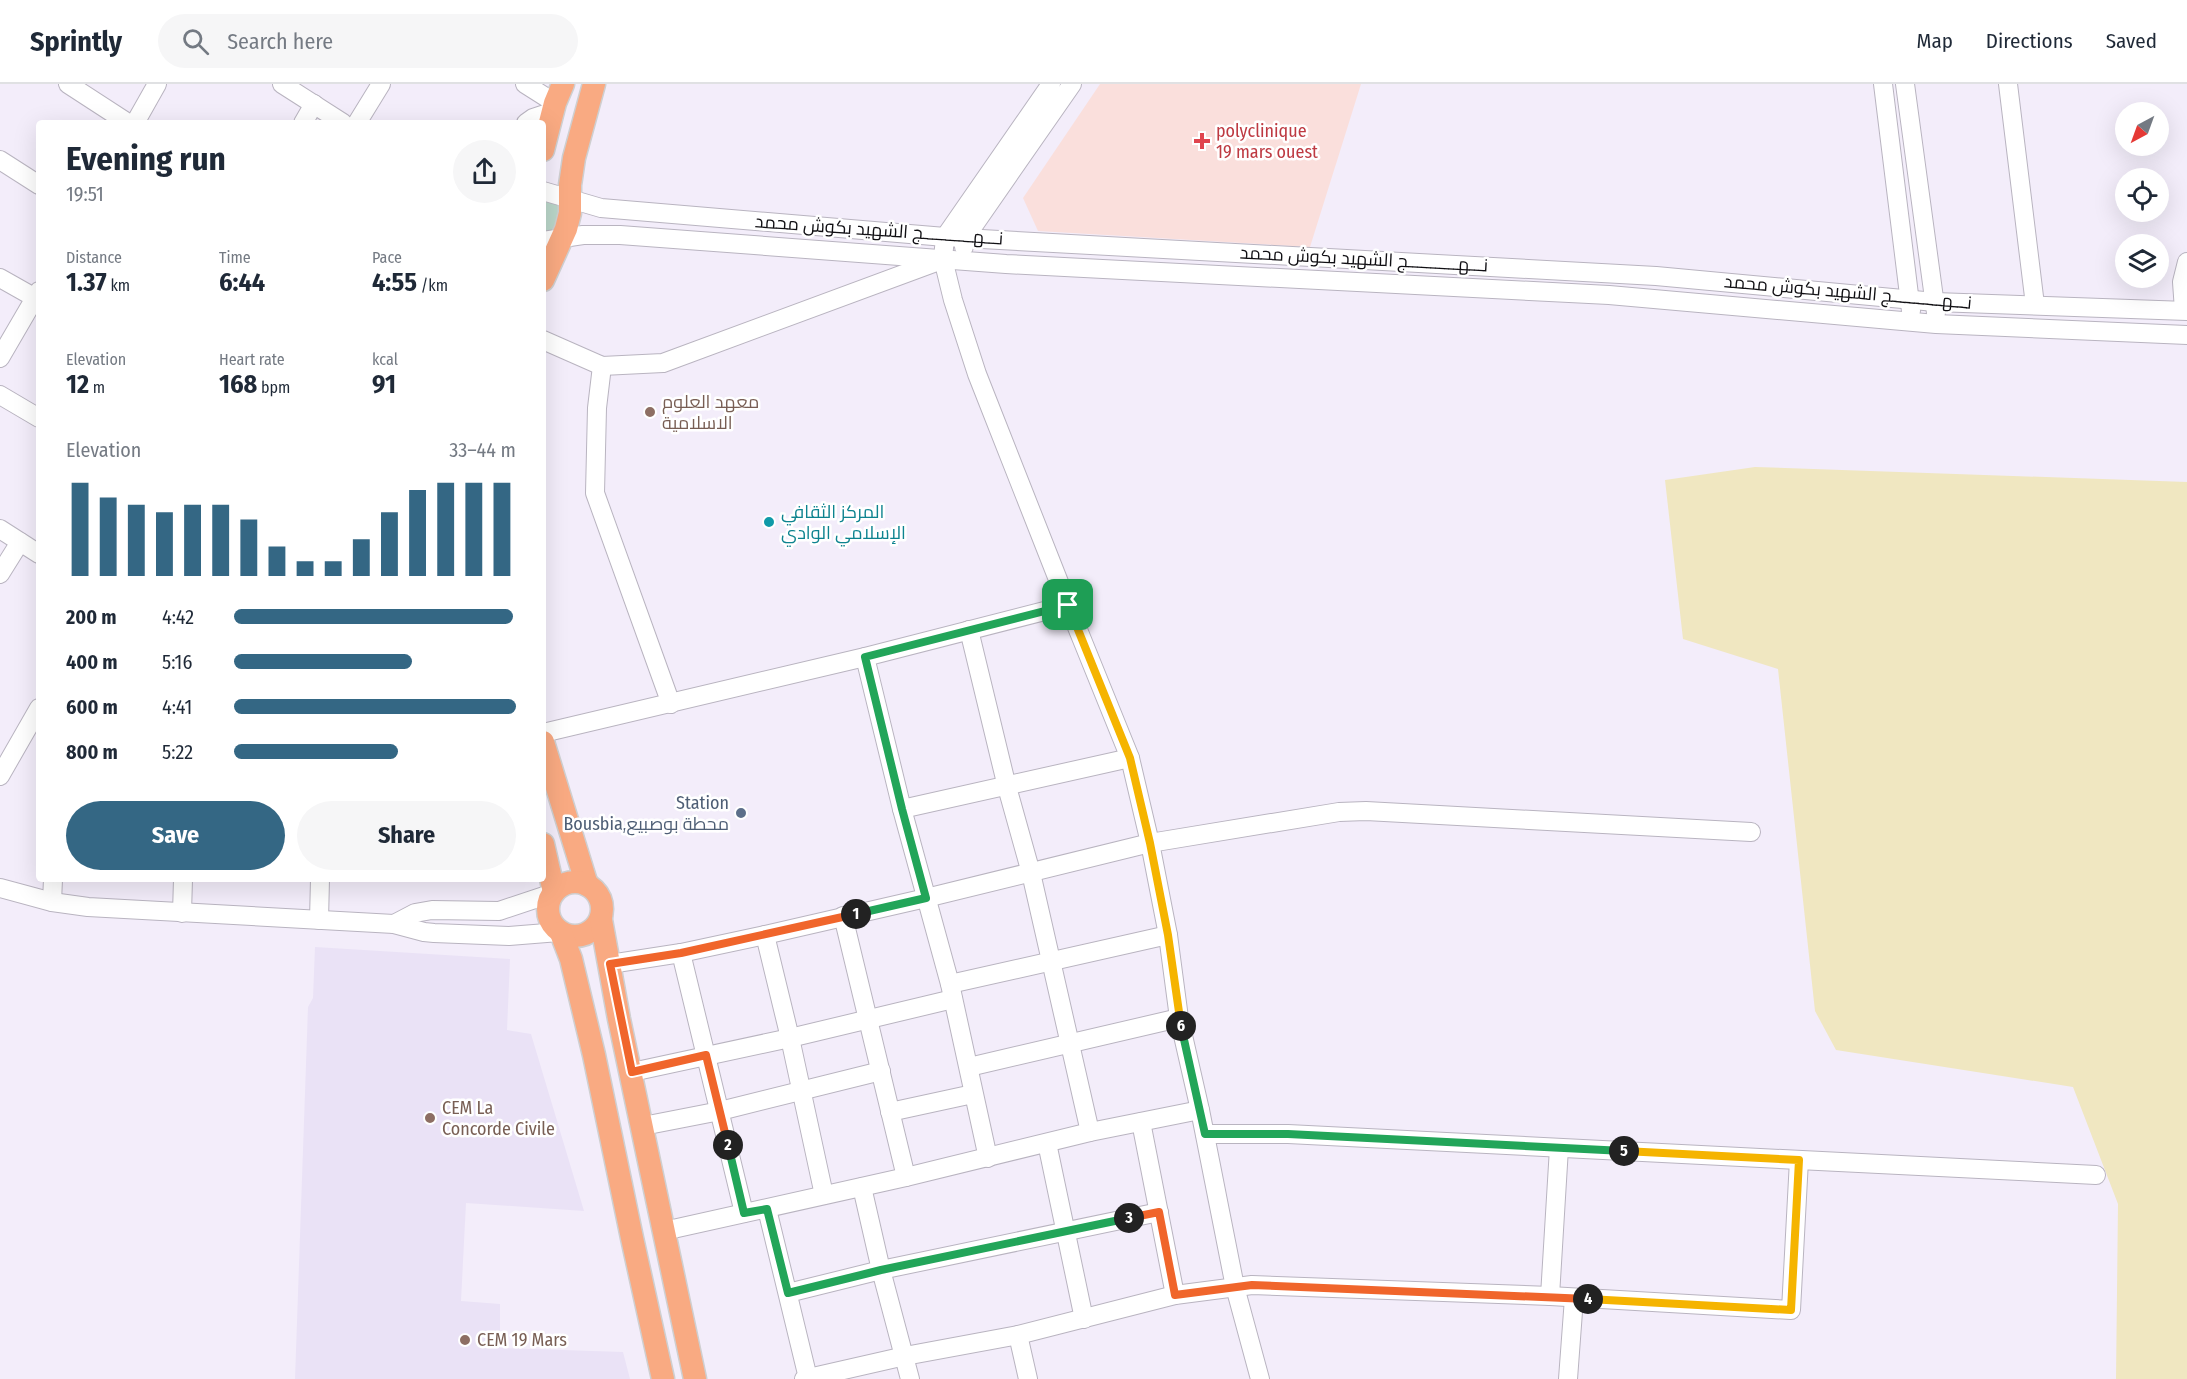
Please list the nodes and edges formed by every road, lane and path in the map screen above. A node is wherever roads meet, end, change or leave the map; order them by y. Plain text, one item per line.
1 (68, 84) edge
2 (157, 84) edge
3 (282, 84) edge
4 (381, 84) edge
5 (525, 84) edge
6 (594, 84) edge
7 (1052, 84) edge
8 (1072, 84) edge
9 (1882, 84) edge
10 (1905, 84) edge
11 (2008, 84) edge
12 (557, 99) edge
13 (314, 104) junction
14 (123, 120) edge
15 (137, 120) edge
16 (305, 120) edge
17 (338, 120) edge
18 (359, 120) edge
19 (530, 120) edge
20 (546, 139) edge
21 (0, 160) edge
22 (36, 183) edge
23 (546, 192) edge
24 (570, 199) junction
25 (945, 237) junction
26 (965, 238) junction
27 (552, 240) edge
28 (943, 259) junction
29 (963, 261) junction
30 (2187, 262) edge
31 (546, 267) edge
32 (0, 278) edge
33 (36, 295) edge
34 (36, 299) edge
35 (1910, 300) junction
36 (1935, 302) junction
37 (2035, 305) junction
38 (2186, 310) edge
39 (1912, 322) junction
40 (1936, 324) junction
41 (2187, 335) edge
42 (546, 341) edge
43 (0, 358) edge
44 (602, 366) junction
45 (0, 395) edge
46 (36, 416) edge
47 (0, 529) edge
48 (20, 542) junction
49 (36, 552) edge
50 (0, 574) edge
51 (1068, 605) junction
52 (969, 630) junction
53 (865, 657) junction
54 (671, 704) junction
55 (36, 713) edge
56 (546, 732) edge
57 (546, 752) edge
58 (1130, 758) junction
59 (0, 776) edge
60 (1007, 787) junction
61 (902, 809) junction
62 (1751, 832) dead end
63 (1150, 843) junction
64 (546, 858) edge
65 (1031, 873) junction
66 (53, 882) edge
67 (183, 882) edge
68 (320, 882) edge
69 (587, 885) junction
70 (0, 888) edge
71 (553, 892) junction
72 (926, 898) junction
73 (52, 902) junction
74 (182, 913) junction
75 (843, 916) junction
76 (319, 920) junction
77 (601, 920) junction
78 (394, 924) junction
79 (560, 932) junction
80 (765, 935) junction
81 (1168, 935) junction
82 (681, 953) junction
83 (1049, 961) junction
84 (610, 964) junction
85 (952, 991) junction
86 (1179, 1018) junction
87 (868, 1020) junction
88 (790, 1038) junction
89 (1071, 1044) junction
90 (706, 1055) junction
91 (969, 1067) junction
92 (881, 1071) junction
93 (632, 1072) junction
94 (801, 1091) junction
95 (973, 1094) junction
96 (1200, 1110) junction
97 (720, 1111) junction
98 (890, 1112) junction
99 (1141, 1122) junction
100 (643, 1126) junction
101 (1090, 1132) junction
102 (1205, 1134) junction
103 (1047, 1143) junction
104 (1559, 1148) junction
105 (988, 1158) junction
106 (1799, 1160) junction
107 (2096, 1175) dead end
108 (906, 1177) junction
109 (862, 1187) junction
110 (824, 1195) junction
111 (767, 1209) junction
112 (1159, 1212) junction
113 (744, 1213) junction
114 (664, 1231) junction
115 (1066, 1231) junction
116 (881, 1270) junction
117 (1235, 1287) junction
118 (788, 1293) junction
119 (1175, 1295) junction
120 (1550, 1296) junction
121 (1574, 1298) junction
122 (1084, 1319) junction
123 (1018, 1335) junction
124 (904, 1356) junction
125 (806, 1378) edge
126 (663, 1379) edge
127 (695, 1379) edge
128 (910, 1379) edge
129 (1028, 1379) edge
130 (1260, 1379) edge
131 (1568, 1379) edge

1 - 14 street
2 - 15 street
3 - 13 street
4 - 18 street
5 - 12 street
6 - 24 main road
7 - 25 street
8 - 26 street
9 - 35 street
10 - 36 street
11 - 37 street
12 - 19 street
12 - 20 main road
13 - 16 street
13 - 17 street
21 - 22 street
23 - 24 street, نـــهـــــــــــج الشهيد بكوش محمد
24 - 25 street, نـــهـــــــــــج الشهيد بكوش محمد
24 - 27 main road
25 - 26 street, نـــهـــــــــــج الشهيد بكوش محمد
25 - 28 street
26 - 29 street
26 - 35 street, نـــهـــــــــــج الشهيد بكوش محمد
27 - 28 street, نـــهـــــــــــج الشهيد بكوش محمد
27 - 31 main road
28 - 29 street, نـــهـــــــــــج الشهيد بكوش محمد
28 - 44 street
28 - 51 street
29 - 39 street, نـــهـــــــــــج الشهيد بكوش محمد
30 - 38 street
32 - 33 street
34 - 43 street
35 - 36 street, نـــهـــــــــــج الشهيد بكوش محمد
35 - 39 street
36 - 37 street, نـــهـــــــــــج الشهيد بكوش محمد
36 - 40 street
37 - 38 street, نـــهـــــــــــج الشهيد بكوش محمد
39 - 40 street, نـــهـــــــــــج الشهيد بكوش محمد
40 - 41 street, نـــهـــــــــــج الشهيد بكوش محمد
42 - 44 street
44 - 54 street
45 - 46 street
47 - 48 street
48 - 49 street
48 - 50 street
51 - 52 street
51 - 58 street
52 - 53 street
52 - 60 street
53 - 54 street
53 - 61 street
54 - 56 street
55 - 59 street
57 - 69 main road
58 - 60 street
58 - 63 street
60 - 61 street
60 - 65 street
61 - 72 street
62 - 63 street
63 - 65 street
63 - 81 street
64 - 71 main road
65 - 72 street
65 - 83 street
66 - 73 street
67 - 74 street
68 - 76 street
69 - 71 main road
69 - 77 main road
70 - 73 street
71 - 78 street
71 - 79 main road
72 - 75 street
72 - 85 street
73 - 74 street
74 - 76 street
75 - 80 street
75 - 87 street
76 - 78 street
77 - 79 main road
77 - 84 main road
78 - 79 street
79 - 126 main road
80 - 82 street
80 - 88 street
81 - 83 street
81 - 86 street
82 - 84 street
82 - 90 street
83 - 85 street
83 - 89 street
84 - 93 main road
85 - 87 street
85 - 91 street
86 - 89 street
86 - 96 street
87 - 88 street
87 - 92 street
88 - 90 street
88 - 94 street
89 - 91 street
89 - 101 street
90 - 93 street
90 - 97 street
91 - 95 street
92 - 94 street
92 - 98 street
93 - 100 main road
94 - 97 street
94 - 110 street
95 - 98 street
95 - 105 street
96 - 99 street
96 - 102 street
97 - 100 street
97 - 113 street
98 - 108 street
99 - 101 street
99 - 112 street
100 - 114 main road
101 - 103 street
102 - 104 street
102 - 117 street
103 - 105 street
103 - 115 street
104 - 106 street
104 - 120 street
105 - 108 street
106 - 107 street
106 - 121 street
108 - 109 street
109 - 110 street
109 - 116 street
110 - 111 street
111 - 113 street
111 - 118 street
112 - 115 street
112 - 119 street
113 - 114 street
114 - 127 main road
115 - 116 street
115 - 122 street
116 - 118 street
116 - 124 street
117 - 119 street
117 - 120 street
117 - 130 street
118 - 125 street
119 - 122 street
120 - 121 street
121 - 131 street
122 - 123 street
123 - 124 street
123 - 129 street
124 - 125 street
124 - 128 street

